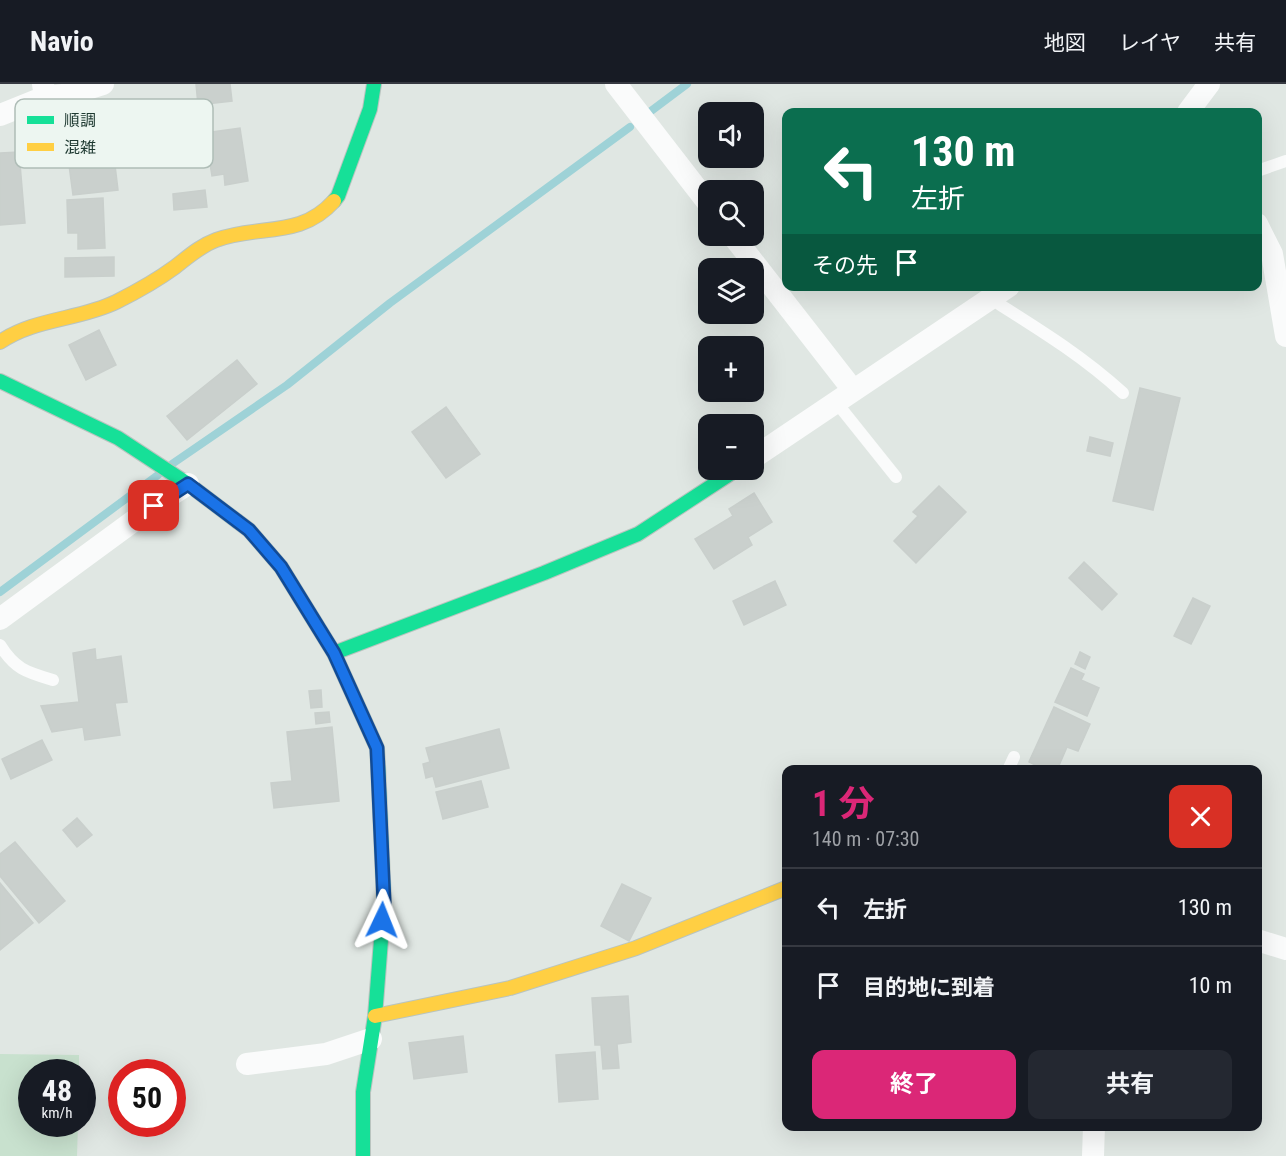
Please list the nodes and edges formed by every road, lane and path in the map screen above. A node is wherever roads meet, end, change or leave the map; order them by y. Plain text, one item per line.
1 (103, 84) edge
2 (374, 84) edge
3 (616, 84) edge
4 (1209, 84) edge
5 (44, 91) edge
6 (29, 99) edge
7 (15, 107) edge
8 (1191, 108) edge
9 (0, 115) edge
10 (1286, 161) edge
11 (1262, 169) edge
12 (698, 189) edge
13 (1262, 234) edge
14 (741, 246) edge
15 (1000, 293) edge
16 (1286, 336) edge
17 (0, 342) edge
18 (0, 381) edge
19 (1123, 393) dead end
20 (845, 396) junction
21 (764, 451) edge
22 (896, 477) dead end
23 (183, 480) junction
24 (721, 480) edge
25 (0, 620) edge
26 (0, 645) edge
27 (334, 653) junction
28 (53, 680) dead end
29 (1014, 757) dead end
30 (1010, 765) edge
31 (782, 890) edge
32 (1262, 942) edge
33 (1286, 949) edge
34 (375, 1016) junction
35 (371, 1039) junction
36 (248, 1064) dead end
37 (1094, 1131) edge
38 (363, 1156) edge
39 (1093, 1156) edge

1 - 5 street
2 - 17 street
3 - 12 street
4 - 8 street
5 - 6 street
7 - 9 street
10 - 11 lane
13 - 16 street
14 - 20 street
15 - 19 lane
15 - 20 street
18 - 23 street
20 - 21 street
20 - 22 lane
23 - 25 street
23 - 27 street
24 - 27 street
26 - 28 lane
27 - 34 street
29 - 30 lane
31 - 34 street
32 - 33 street
34 - 35 street
35 - 36 street
35 - 38 street
37 - 39 street

